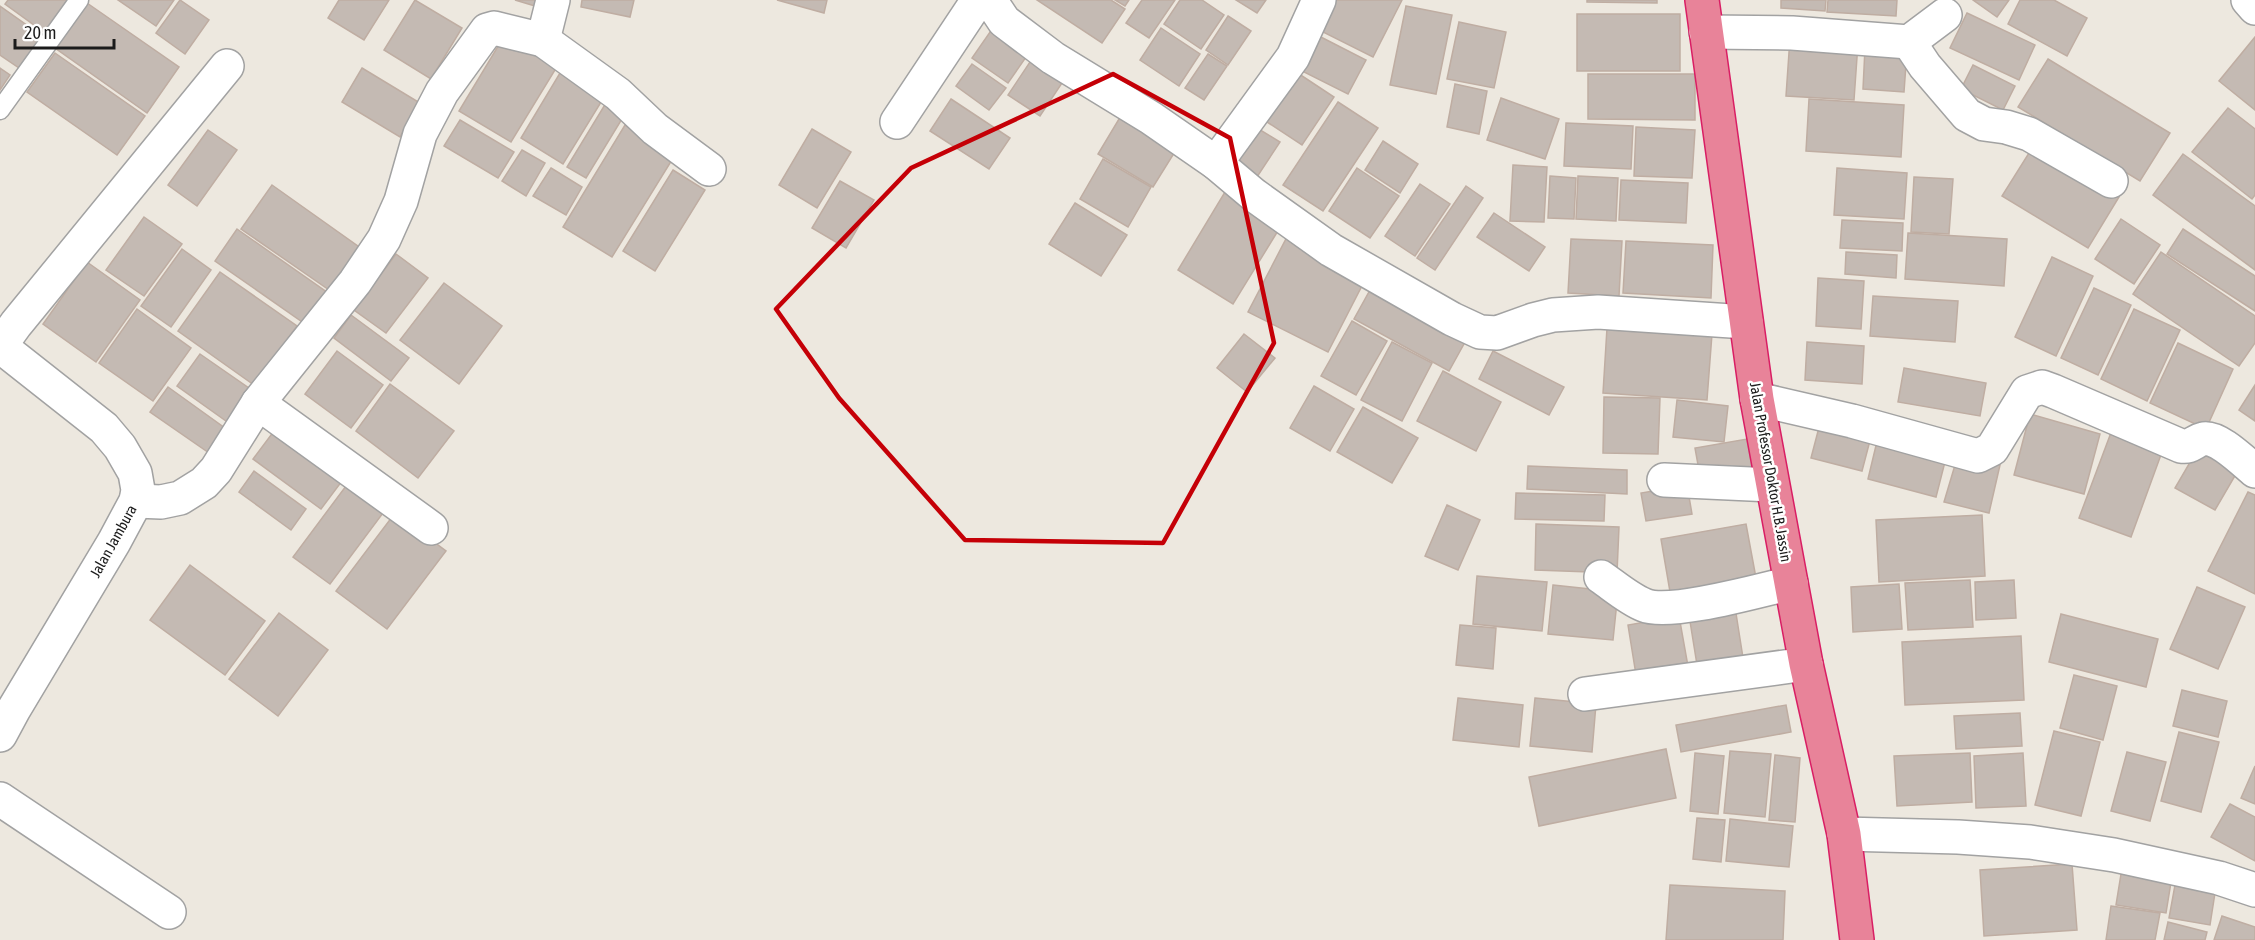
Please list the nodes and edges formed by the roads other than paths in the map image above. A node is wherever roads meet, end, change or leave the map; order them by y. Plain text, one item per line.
1 (79, 0) edge
2 (553, 0) edge
3 (978, 0) edge
4 (990, 0) edge
5 (1318, 0) edge
6 (2248, 0) edge
7 (2255, 8) edge
8 (1945, 15) dead end
9 (1704, 16) edge
10 (543, 40) junction
11 (1909, 42) junction
12 (227, 66) dead end
13 (0, 110) edge
14 (897, 122) dead end
15 (1216, 163) junction
16 (709, 169) dead end
17 (2111, 181) dead end
18 (1746, 322) junction
19 (0, 346) edge
20 (1757, 399) junction
21 (258, 403) junction
22 (2255, 471) edge
23 (1664, 480) dead end
24 (1772, 485) junction
25 (136, 501) junction
26 (431, 528) dead end
27 (1601, 577) dead end
28 (1791, 583) junction
29 (1806, 664) junction
30 (1585, 694) dead end
31 (0, 735) edge
32 (0, 799) edge
33 (1844, 834) junction
34 (2255, 890) edge
35 (169, 912) dead end
36 (1857, 940) edge

1 - 13 lane
2 - 10 street
3 - 14 street
4 - 15 street
5 - 15 street
6 - 7 street
8 - 11 street
9 - 11 street
9 - 18 highway, Jalan Professor Doktor H.B. Jassin
10 - 16 street
10 - 21 street
11 - 17 street
12 - 19 street
15 - 18 street
18 - 20 highway, Jalan Professor Doktor H.B. Jassin
19 - 25 street, Jalan Jambura
20 - 22 street
20 - 24 highway, Jalan Professor Doktor H.B. Jassin
21 - 25 street
21 - 26 street
23 - 24 street
24 - 28 highway, Jalan Professor Doktor H.B. Jassin
25 - 31 street, Jalan Jambura
27 - 28 street
28 - 29 highway, Jalan Professor Doktor H.B. Jassin
29 - 30 street
29 - 33 highway, Jalan Professor Doktor H.B. Jassin
32 - 35 street
33 - 34 street
33 - 36 highway, Jalan Professor Doktor H.B. Jassin

